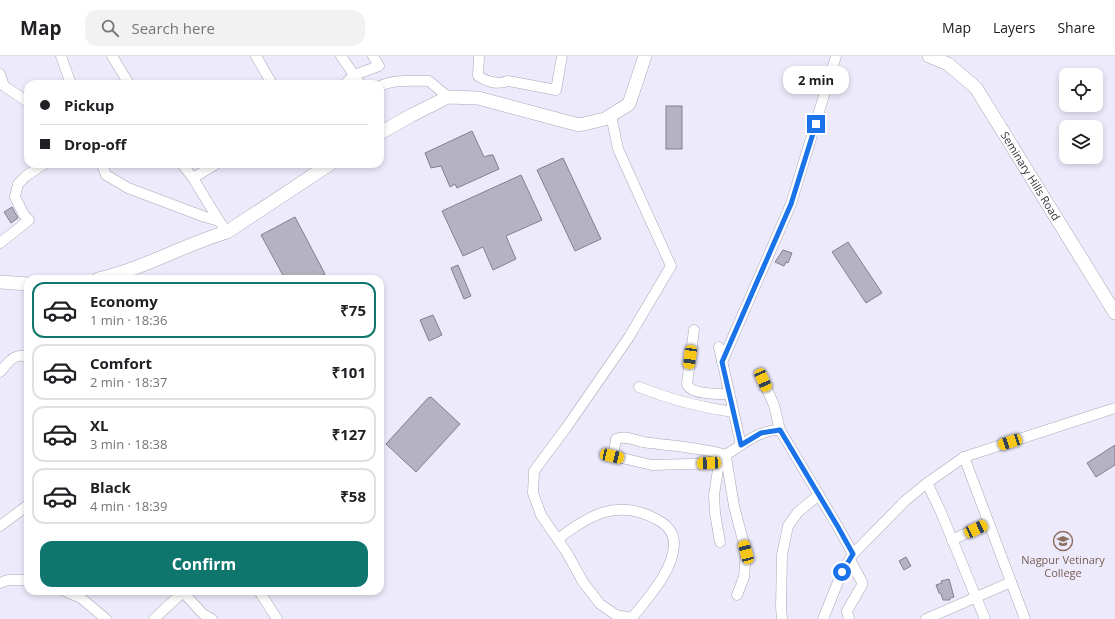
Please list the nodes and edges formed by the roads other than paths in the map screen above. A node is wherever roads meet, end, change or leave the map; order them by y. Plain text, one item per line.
1 (61, 56) edge
2 (112, 56) edge
3 (256, 56) edge
4 (341, 56) edge
5 (373, 56) edge
6 (479, 56) edge
7 (562, 56) edge
8 (645, 56) edge
9 (836, 56) edge
10 (929, 56) edge
11 (0, 74) edge
12 (354, 75) junction
13 (70, 80) edge
14 (127, 80) edge
15 (270, 80) edge
16 (349, 80) edge
17 (357, 80) edge
18 (384, 84) edge
19 (2, 86) edge
20 (448, 97) junction
21 (24, 100) edge
22 (611, 115) junction
23 (384, 131) edge
24 (38, 168) edge
25 (103, 168) edge
26 (185, 168) edge
27 (209, 168) edge
28 (323, 168) edge
29 (193, 178) junction
30 (223, 226) junction
31 (0, 243) edge
32 (114, 275) edge
33 (0, 282) edge
34 (24, 284) edge
35 (1110, 296) edge
36 (1115, 313) edge
37 (694, 330) dead end
38 (719, 347) dead end
39 (24, 355) edge
40 (722, 362) junction
41 (0, 372) edge
42 (763, 380) dead end
43 (640, 387) dead end
44 (729, 394) junction
45 (1115, 408) edge
46 (733, 412) junction
47 (780, 430) junction
48 (741, 445) junction
49 (964, 457) junction
50 (724, 460) junction
51 (927, 483) junction
52 (819, 495) junction
53 (24, 508) edge
54 (1, 522) edge
55 (988, 523) junction
56 (558, 540) junction
57 (952, 540) junction
58 (720, 542) dead end
59 (851, 557) junction
60 (24, 580) edge
61 (1011, 582) junction
62 (0, 583) edge
63 (74, 595) edge
64 (178, 595) edge
65 (186, 595) edge
66 (262, 595) edge
67 (737, 595) dead end
68 (977, 597) junction
69 (106, 619) edge
70 (154, 619) edge
71 (212, 619) edge
72 (277, 619) edge
73 (782, 619) edge
74 (823, 619) edge
75 (849, 619) edge
76 (926, 619) edge
77 (985, 619) edge
78 (1025, 619) edge

1 - 13 street
2 - 14 street
3 - 15 street
4 - 12 street
5 - 12 street
6 - 7 street
8 - 22 street
9 - 40 street
10 - 35 street, Seminary Hills Road
11 - 19 street
12 - 16 street
12 - 17 street
18 - 20 street
19 - 21 street
20 - 22 street
20 - 23 street
22 - 56 street
24 - 31 street
25 - 30 street
26 - 29 street
27 - 29 street
28 - 30 street
29 - 30 street
30 - 32 street
33 - 34 street
35 - 36 street, Seminary Hills Road
37 - 44 street
38 - 40 street
39 - 41 street
40 - 44 street
42 - 47 street
43 - 46 street
44 - 46 street
45 - 49 street
46 - 48 street
47 - 48 street
47 - 52 street
48 - 50 street
49 - 51 street
49 - 55 street
50 - 50 street
50 - 58 street
50 - 67 street
51 - 57 street
51 - 59 street
52 - 59 street
52 - 73 street
53 - 54 street
55 - 57 street
55 - 61 street
56 - 56 street
57 - 68 street
59 - 74 street
59 - 75 street
60 - 62 street
61 - 68 street
61 - 78 street
63 - 69 street
64 - 70 street
65 - 71 street
66 - 72 street
68 - 76 street
68 - 77 street

